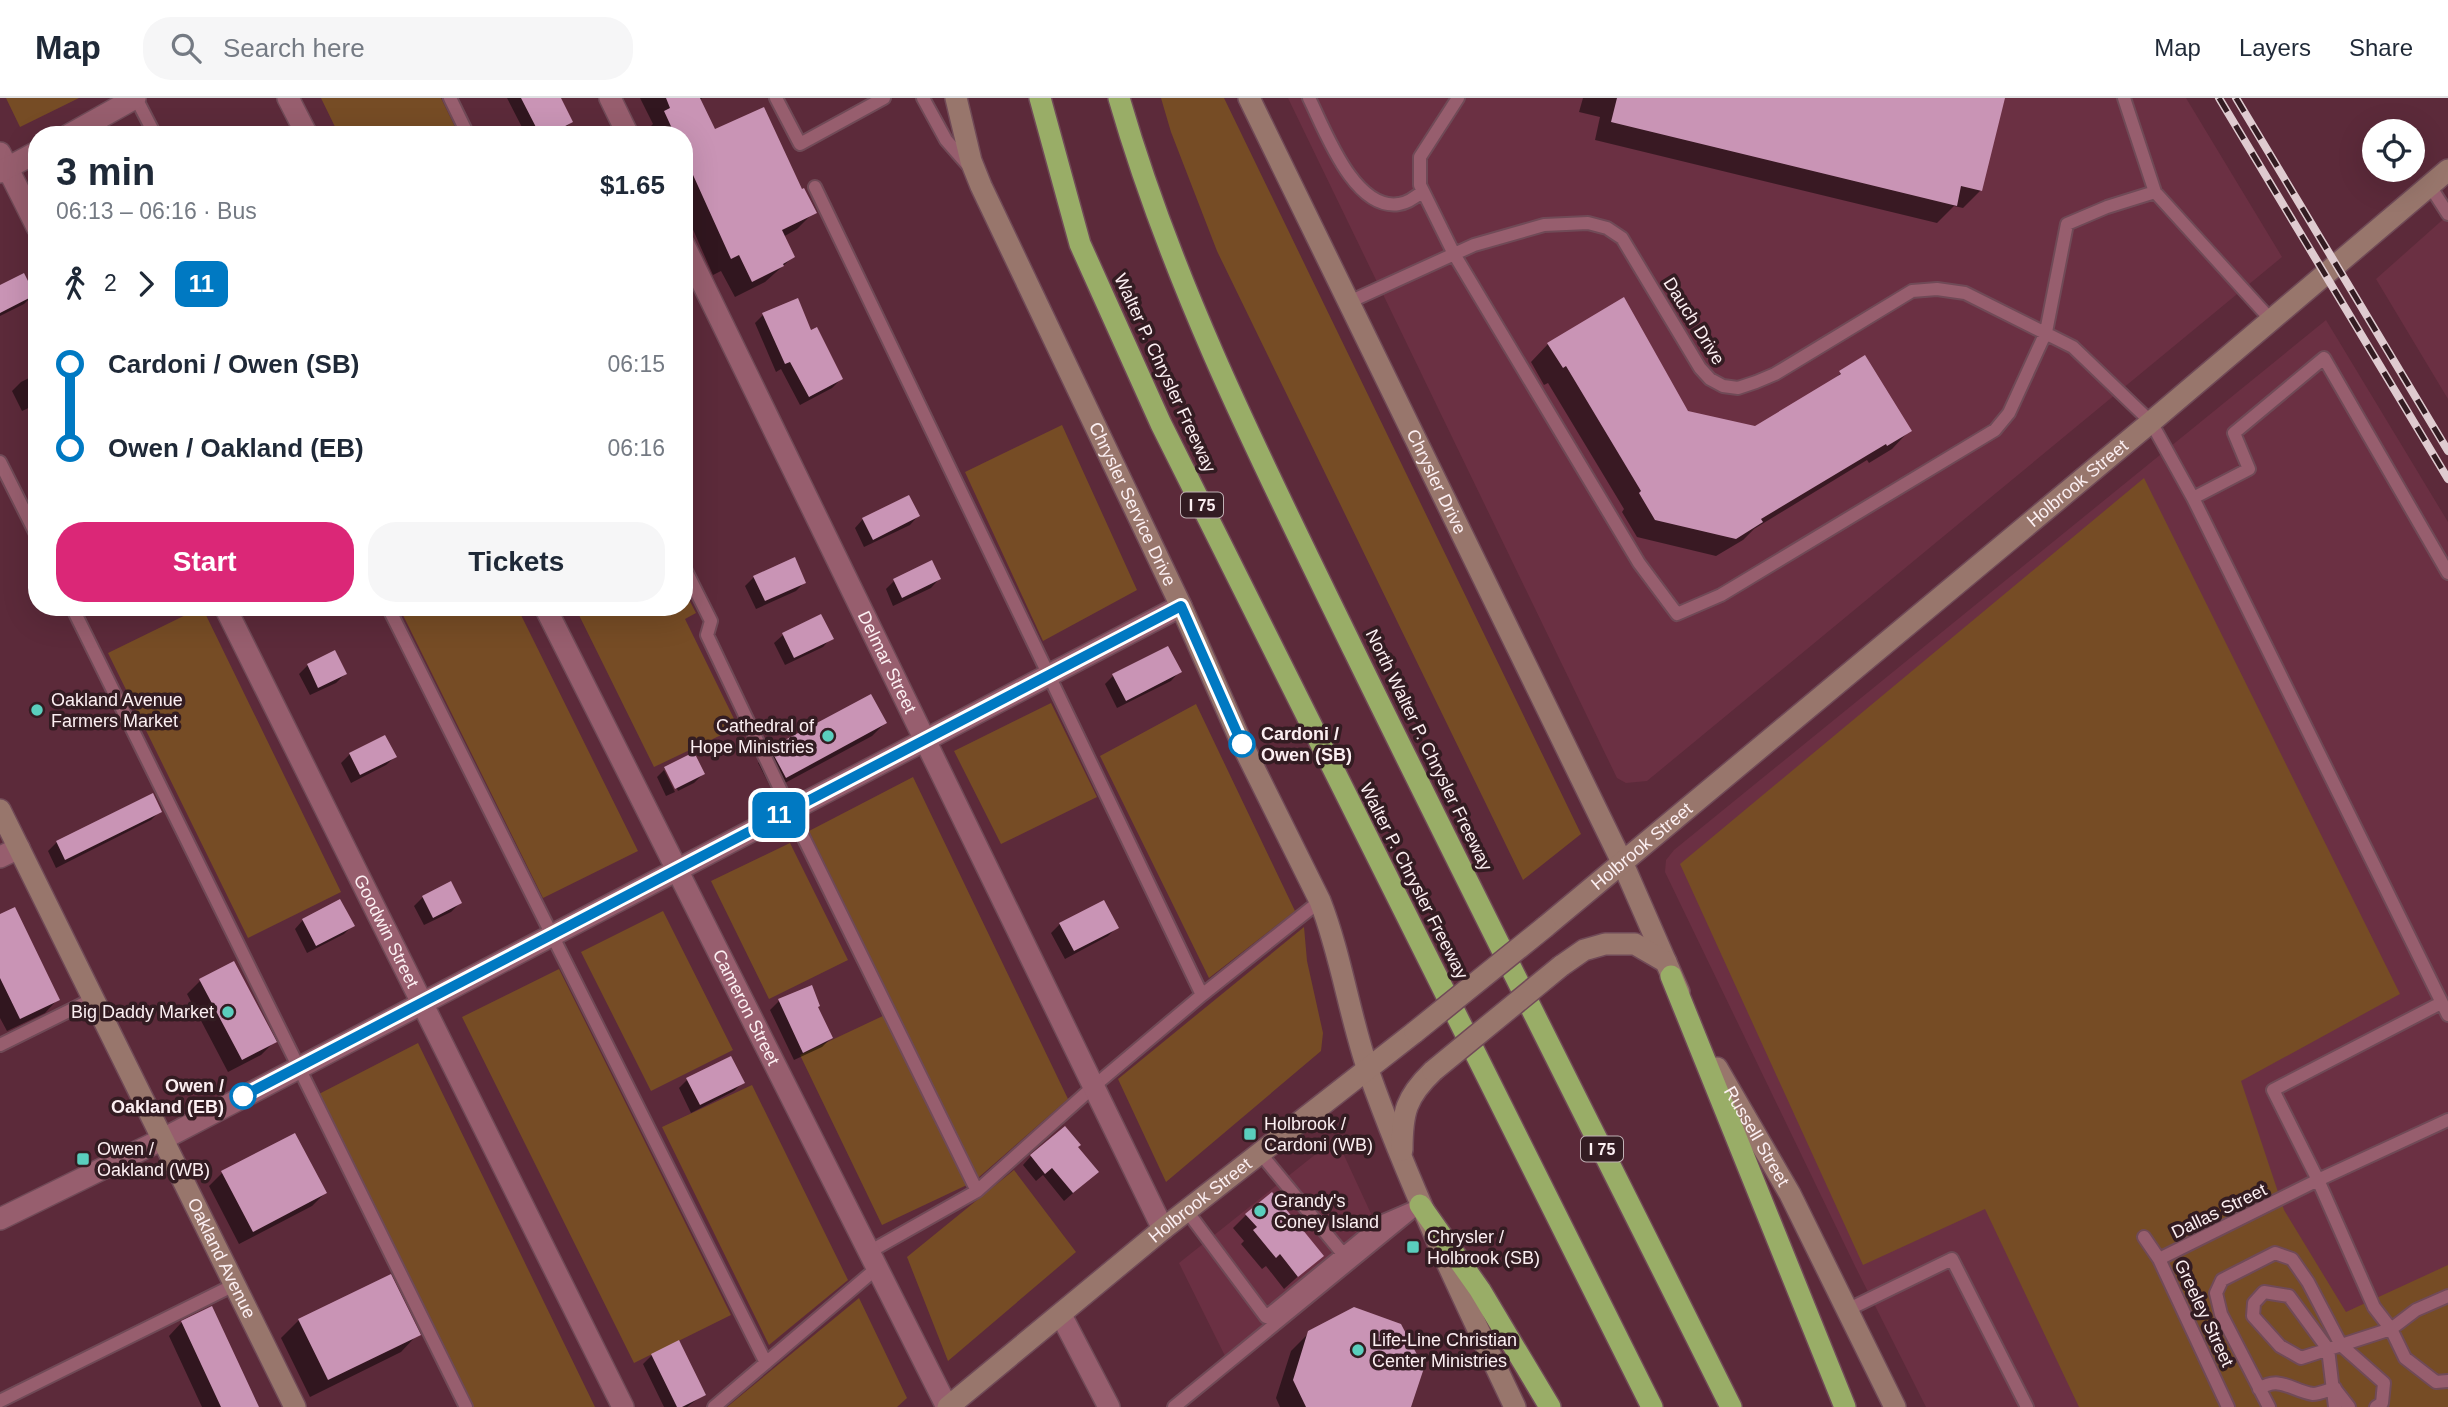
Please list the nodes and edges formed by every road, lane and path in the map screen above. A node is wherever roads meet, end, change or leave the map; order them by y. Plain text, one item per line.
1 (136, 98) edge
2 (288, 98) edge
3 (450, 98) edge
4 (611, 98) edge
5 (776, 98) edge
6 (884, 98) edge
7 (923, 98) edge
8 (956, 98) edge
9 (1040, 98) edge
10 (1119, 98) edge
11 (1249, 98) edge
12 (1309, 98) edge
13 (1458, 98) edge
14 (2124, 98) edge
15 (85, 126) edge
16 (150, 126) edge
17 (302, 126) edge
18 (464, 126) edge
19 (624, 126) edge
20 (28, 155) edge
21 (3, 165) edge
22 (2448, 170) edge
23 (981, 186) junction
24 (2430, 186) junction
25 (815, 187) dead end
26 (1423, 191) junction
27 (2155, 192) junction
28 (28, 211) edge
29 (2448, 214) edge
30 (1454, 254) junction
31 (693, 264) edge
32 (1349, 302) junction
33 (2272, 321) junction
34 (2046, 332) junction
35 (2151, 422) junction
36 (0, 462) edge
37 (2193, 499) junction
38 (28, 518) edge
39 (2448, 573) edge
40 (693, 585) edge
41 (1181, 606) junction
42 (76, 616) edge
43 (229, 616) edge
44 (392, 616) edge
45 (550, 616) edge
46 (1048, 674) junction
47 (924, 740) junction
48 (0, 810) edge
49 (790, 810) junction
50 (9, 853) edge
51 (1623, 864) junction
52 (677, 869) junction
53 (1320, 901) junction
54 (551, 935) junction
55 (1669, 969) junction
56 (1202, 995) junction
57 (93, 999) junction
58 (421, 1003) junction
59 (2441, 1003) junction
60 (2448, 1015) edge
61 (0, 1045) edge
62 (299, 1068) junction
63 (1368, 1069) junction
64 (1093, 1087) junction
65 (2448, 1120) edge
66 (163, 1139) junction
67 (1260, 1153) junction
68 (1402, 1158) junction
69 (2318, 1180) junction
70 (977, 1191) junction
71 (1418, 1200) junction
72 (1187, 1211) junction
73 (0, 1219) edge
74 (1163, 1229) junction
75 (2144, 1237) dead end
76 (1343, 1254) junction
77 (2160, 1259) junction
78 (873, 1260) junction
79 (234, 1285) junction
80 (2445, 1300) edge
81 (1847, 1310) junction
82 (1061, 1315) junction
83 (2390, 1329) junction
84 (2341, 1345) junction
85 (2328, 1349) junction
86 (766, 1363) junction
87 (2448, 1381) edge
88 (2335, 1388) junction
89 (2259, 1389) junction
90 (0, 1401) edge
91 (295, 1407) edge
92 (466, 1407) edge
93 (623, 1407) edge
94 (714, 1407) edge
95 (947, 1407) edge
96 (1109, 1407) edge
97 (1174, 1407) edge
98 (1515, 1407) edge
99 (1550, 1407) edge
100 (1652, 1407) edge
101 (1731, 1407) edge
102 (1845, 1407) edge
103 (1895, 1407) edge
104 (2027, 1407) edge
105 (2228, 1407) edge
106 (2269, 1407) edge
107 (2335, 1407) edge
108 (2349, 1407) edge
109 (2376, 1407) edge

1 - 15 street
1 - 16 lane
2 - 17 street
3 - 18 lane
4 - 19 street
5 - 6 lane
7 - 23 lane
8 - 23 street, Chrysler Service Drive
9 - 100 highway, Walter P. Chrysler Freeway / I 75
10 - 101 highway, North Walter P. Chrysler Freeway / I 75
11 - 32 street, Chrysler Drive
12 - 26 lane
13 - 26 lane
14 - 27 lane
20 - 21 street
21 - 28 street
22 - 24 street, Holbrook Street
23 - 41 street, Chrysler Service Drive
24 - 29 lane
24 - 33 street, Holbrook Street
25 - 46 lane
26 - 30 lane
27 - 33 lane
27 - 34 lane
30 - 32 lane, Dauch Drive
30 - 34 lane, Dauch Drive
30 - 34 lane
31 - 47 street, Delmar Street
32 - 51 street, Chrysler Drive
33 - 35 street, Holbrook Street
34 - 35 lane, Dauch Drive
35 - 37 lane, Dauch Drive
35 - 51 street, Holbrook Street
36 - 38 lane
37 - 39 lane
37 - 59 lane, Dauch Drive
40 - 49 lane
41 - 46 street
41 - 53 street, Chrysler Service Drive
42 - 62 lane
43 - 58 street, Goodwin Street
44 - 54 lane
45 - 52 street, Cameron Street
46 - 47 street
46 - 56 lane
47 - 49 street
47 - 64 street, Delmar Street
48 - 50 street, Oakland Avenue
49 - 52 street
49 - 70 lane
50 - 57 street, Oakland Avenue
51 - 55 street, Russell Street
51 - 63 street, Holbrook Street, bridge
52 - 54 street
52 - 78 street, Cameron Street
53 - 56 lane
53 - 63 street, Chrysler Service Drive
54 - 58 street
54 - 86 lane
55 - 68 street, bridge
55 - 81 street, Russell Street
55 - 102 highway
56 - 64 lane
57 - 61 lane
57 - 66 street, Oakland Avenue
58 - 62 street
58 - 93 street, Goodwin Street
59 - 60 lane, Dauch Drive
59 - 69 lane
62 - 66 street
62 - 92 lane
63 - 67 street, Holbrook Street
63 - 68 street, Chrysler Service Drive
64 - 70 lane
64 - 74 street, Delmar Street
65 - 69 lane, Dallas Street
66 - 73 street
66 - 79 street, Oakland Avenue
67 - 72 street, Holbrook Street
67 - 76 lane
68 - 71 street, Chrysler Service Drive
69 - 77 lane, Dallas Street
69 - 83 lane
70 - 78 lane
71 - 76 lane
71 - 97 lane
71 - 98 street
71 - 99 highway
72 - 74 street, Holbrook Street
72 - 76 lane
74 - 82 street, Holbrook Street
75 - 77 lane, Greeley Street
77 - 105 lane, Greeley Street
78 - 86 lane
78 - 95 street, Cameron Street
79 - 90 lane
79 - 91 street, Oakland Avenue
80 - 83 lane
81 - 103 street, Russell Street
81 - 104 lane
82 - 95 street, Holbrook Street
82 - 96 street
83 - 84 lane
83 - 87 lane
84 - 85 lane
84 - 89 lane
84 - 109 lane
85 - 85 lane
85 - 88 lane
86 - 94 lane
88 - 89 lane
88 - 107 lane
88 - 108 lane
89 - 106 lane

